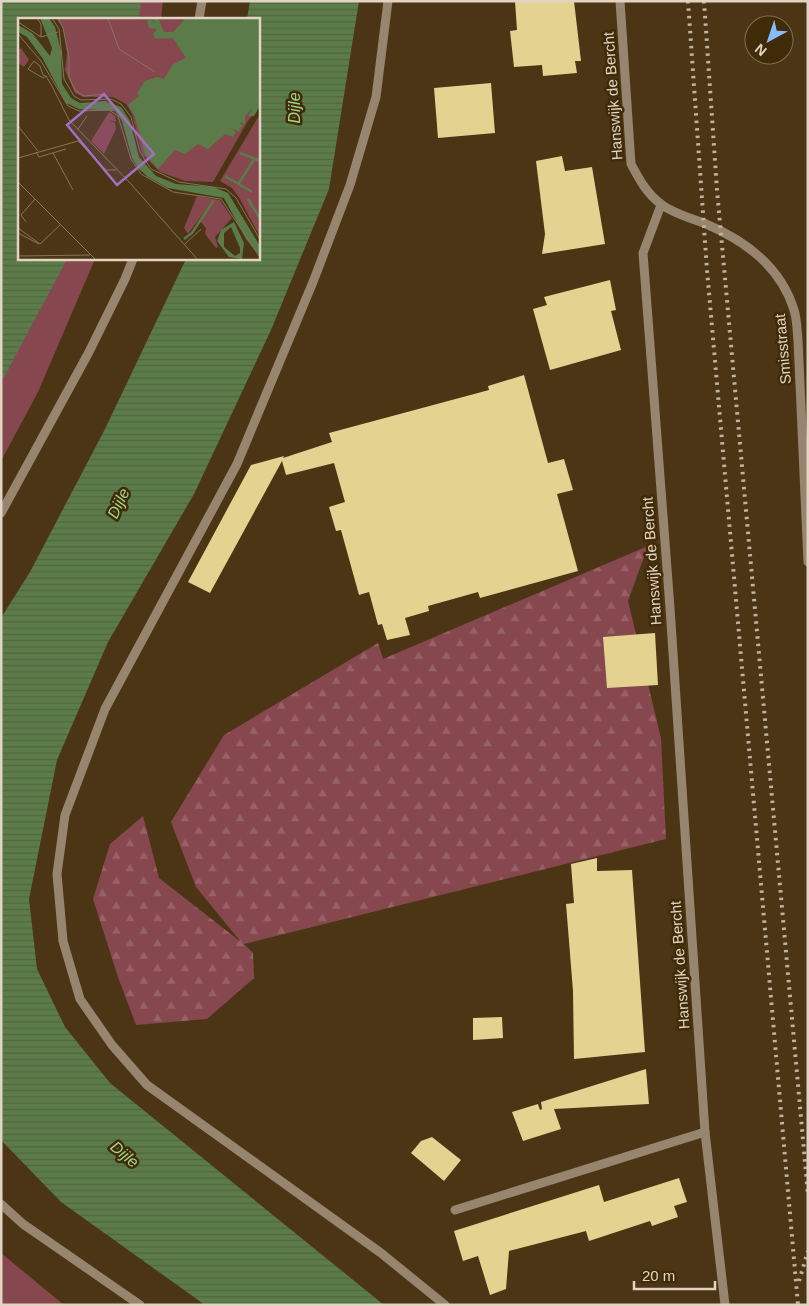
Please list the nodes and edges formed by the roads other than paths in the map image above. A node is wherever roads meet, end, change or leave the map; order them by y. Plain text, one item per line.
1 (202, 1) edge
2 (388, 1) edge
3 (620, 1) edge
4 (199, 18) edge
5 (661, 205) junction
6 (133, 260) edge
7 (1, 512) edge
8 (808, 562) edge
9 (704, 1132) junction
10 (1, 1204) edge
11 (455, 1210) dead end
12 (140, 1305) edge
13 (445, 1305) edge
14 (725, 1305) edge

1 - 4 street
2 - 13 street
3 - 5 street, Hanswijk de Bercht
5 - 8 street, Smisstraat
5 - 9 street, Hanswijk de Bercht
6 - 7 street
9 - 11 street
9 - 14 street, Hanswijk de Bercht
10 - 12 street

